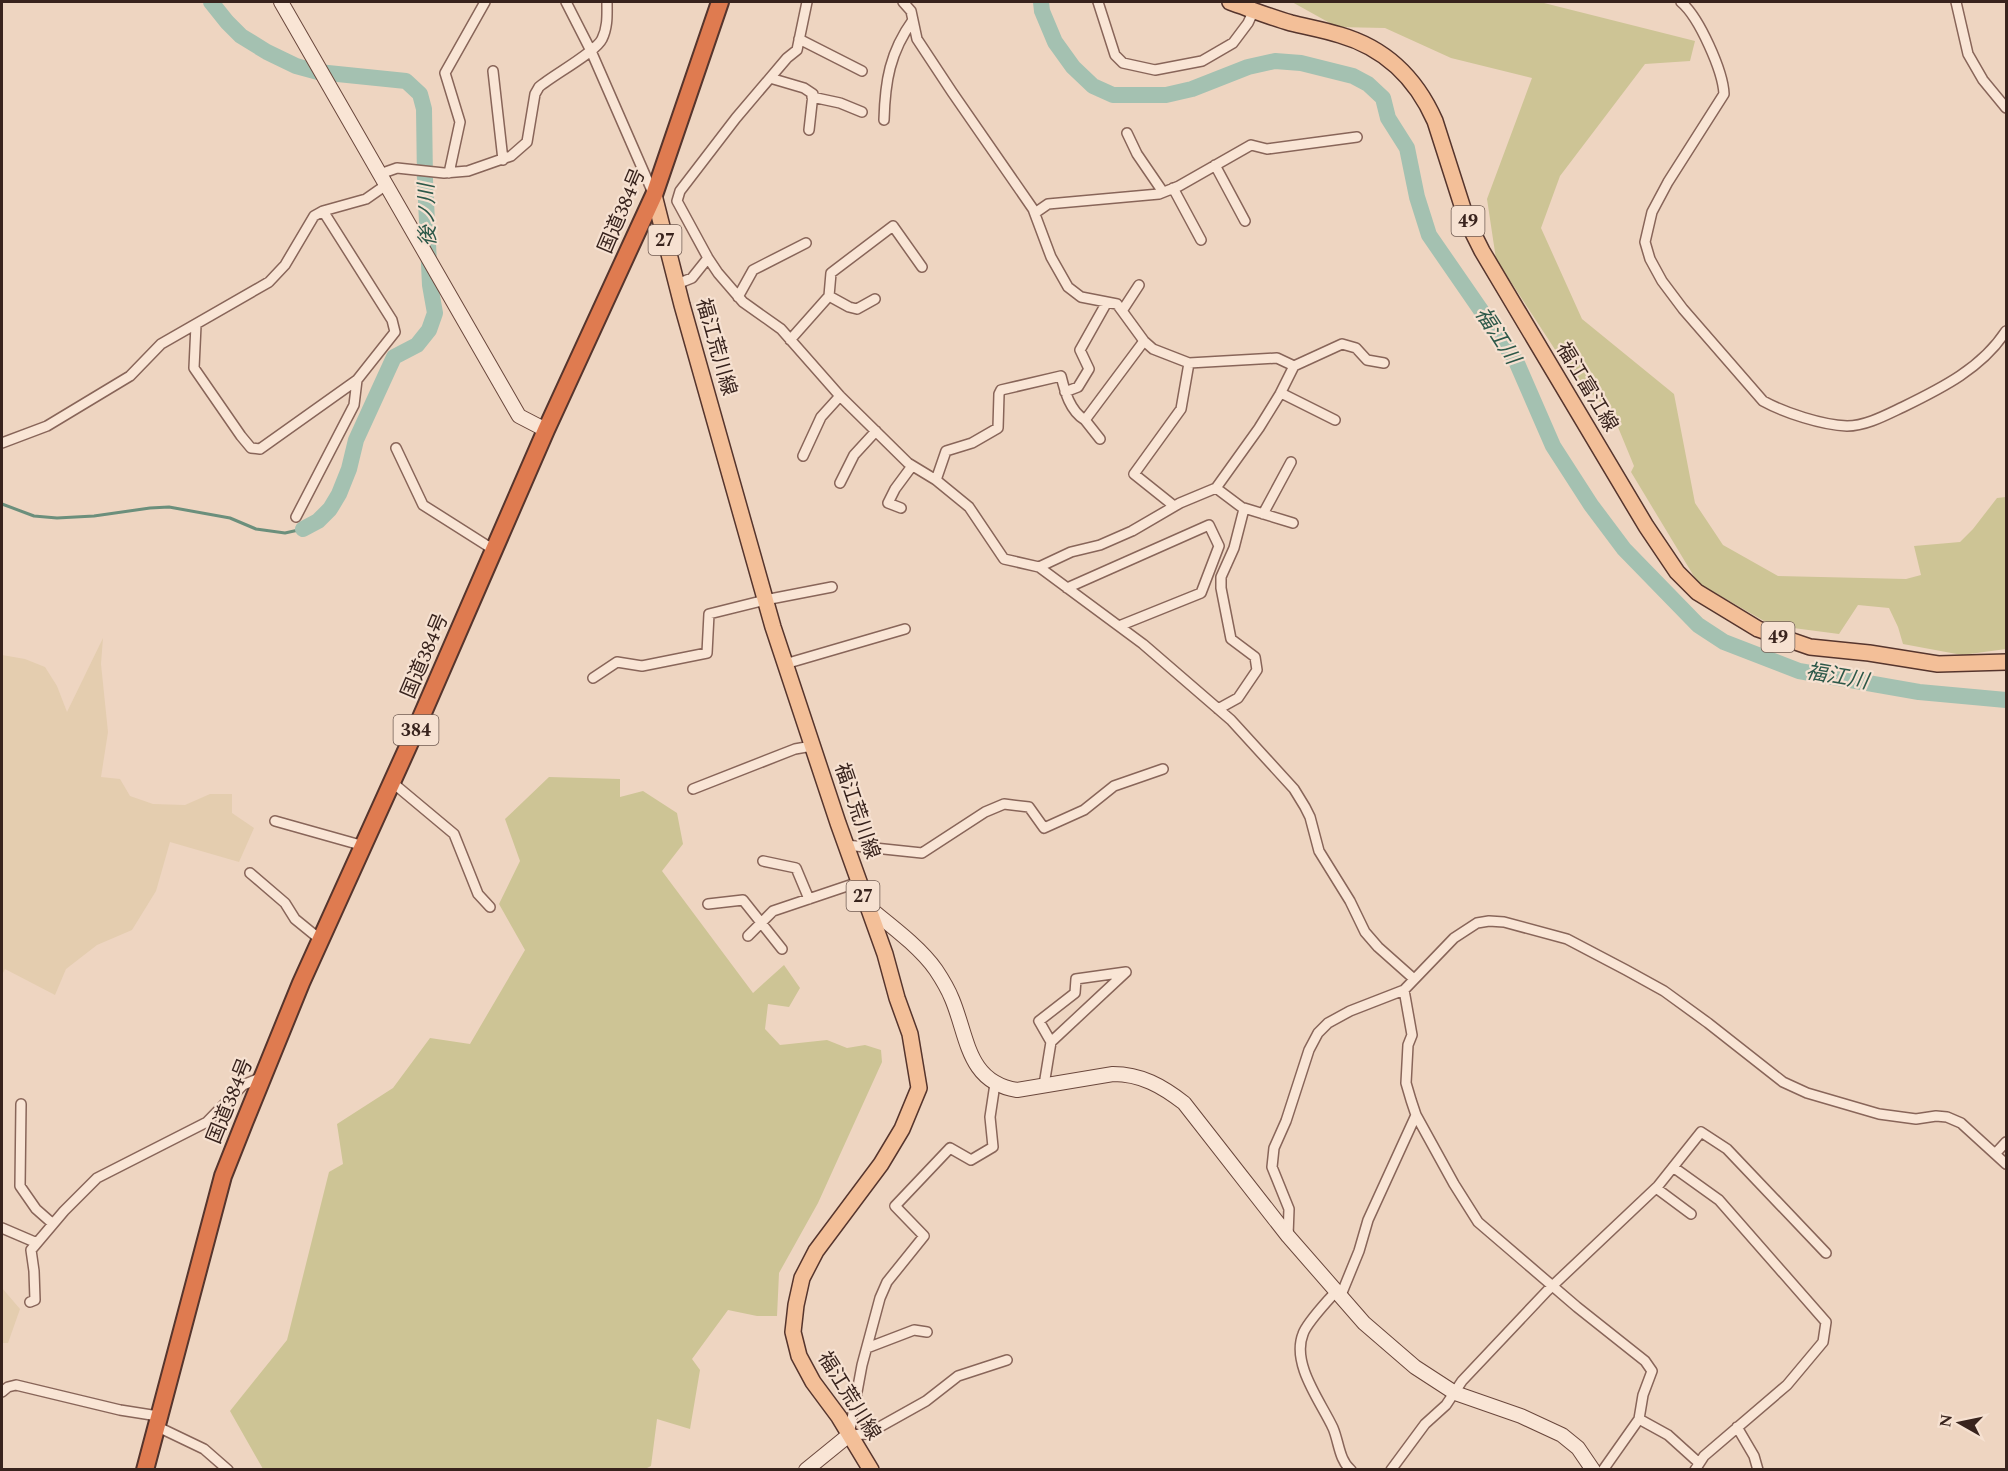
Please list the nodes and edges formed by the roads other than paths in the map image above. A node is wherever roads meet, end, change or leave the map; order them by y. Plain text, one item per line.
1 (281, 2) edge
2 (485, 2) edge
3 (566, 2) edge
4 (607, 2) edge
5 (720, 2) edge
6 (807, 2) edge
7 (903, 2) edge
8 (1098, 2) edge
9 (1230, 2) edge
10 (1681, 2) edge
11 (1956, 2) edge
12 (1254, 10) junction
13 (913, 20) junction
14 (799, 39) junction
15 (591, 51) junction
16 (493, 71) dead end
17 (862, 71) dead end
18 (770, 78) junction
19 (812, 97) junction
20 (2007, 108) edge
21 (862, 112) dead end
22 (884, 120) dead end
23 (809, 130) dead end
24 (1127, 133) dead end
25 (1357, 137) dead end
26 (503, 160) junction
27 (1215, 165) junction
28 (449, 173) junction
29 (383, 179) junction
30 (1173, 188) junction
31 (1163, 192) junction
32 (654, 195) junction
33 (323, 211) junction
34 (1035, 213) junction
35 (1245, 221) dead end
36 (1201, 240) dead end
37 (806, 243) dead end
38 (708, 258) junction
39 (922, 267) dead end
40 (677, 284) junction
41 (1139, 285) dead end
42 (829, 296) junction
43 (738, 297) junction
44 (875, 299) dead end
45 (1107, 302) junction
46 (1122, 311) junction
47 (196, 325) junction
48 (2007, 331) edge
49 (790, 340) junction
50 (1144, 341) junction
51 (1189, 363) junction
52 (1384, 363) dead end
53 (1294, 366) junction
54 (357, 380) junction
55 (1065, 392) junction
56 (1281, 393) junction
57 (840, 396) junction
58 (1085, 420) junction
59 (1335, 420) dead end
60 (546, 430) junction
61 (876, 431) junction
62 (1100, 439) dead end
63 (2, 443) edge
64 (396, 448) dead end
65 (803, 456) dead end
66 (1291, 462) dead end
67 (912, 466) junction
68 (936, 480) junction
69 (840, 483) dead end
70 (1216, 488) junction
71 (1174, 506) junction
72 (901, 508) dead end
73 (1244, 508) junction
74 (1263, 514) junction
75 (296, 517) dead end
76 (1293, 523) dead end
77 (494, 550) junction
78 (1039, 567) junction
79 (832, 587) dead end
80 (1067, 588) junction
81 (765, 600) junction
82 (1119, 626) junction
83 (905, 629) dead end
84 (2007, 662) edge
85 (786, 664) junction
86 (593, 678) dead end
87 (1218, 709) junction
88 (812, 746) junction
89 (1163, 769) dead end
90 (393, 783) junction
91 (693, 789) dead end
92 (275, 821) dead end
93 (364, 846) junction
94 (846, 846) junction
95 (763, 861) dead end
96 (250, 873) dead end
97 (859, 882) junction
98 (809, 899) junction
99 (708, 904) dead end
100 (490, 907) dead end
101 (868, 907) junction
102 (761, 923) junction
103 (748, 936) dead end
104 (322, 941) junction
105 (782, 950) dead end
106 (1414, 979) junction
107 (1404, 990) junction
108 (1051, 1042) junction
109 (262, 1077) junction
110 (994, 1084) junction
111 (1044, 1086) junction
112 (21, 1104) dead end
113 (1416, 1115) junction
114 (2007, 1142) edge
115 (1995, 1154) junction
116 (2007, 1164) edge
117 (1673, 1167) junction
118 (1656, 1188) junction
119 (1691, 1214) dead end
120 (53, 1224) junction
121 (2, 1228) edge
122 (1288, 1236) junction
123 (37, 1243) junction
124 (1826, 1253) dead end
125 (1553, 1287) junction
126 (1339, 1292) junction
127 (30, 1302) dead end
128 (927, 1332) dead end
129 (867, 1348) junction
130 (1007, 1360) dead end
131 (2, 1392) edge
132 (1455, 1393) junction
133 (1639, 1419) junction
134 (157, 1421) junction
135 (1737, 1427) junction
136 (849, 1435) junction
137 (1697, 1466) edge
138 (145, 1470) edge
139 (228, 1470) edge
140 (806, 1470) edge
141 (870, 1470) edge
142 (1351, 1470) edge
143 (1391, 1470) edge
144 (1593, 1470) edge
145 (1603, 1470) edge
146 (1758, 1470) edge

1 - 29 street
2 - 28 street
3 - 15 street
4 - 15 street
5 - 32 highway, 国道384号 / 384
6 - 14 street
7 - 13 street
8 - 12 street
9 - 12 main road, 福江富江線 / 49
10 - 48 street
11 - 20 street
12 - 84 main road, 福江富江線 / 49
13 - 22 street
13 - 34 street
14 - 17 street
14 - 18 street
15 - 26 street
15 - 32 street
16 - 26 street
18 - 19 street
18 - 38 street
19 - 21 street
19 - 23 street
24 - 31 street
25 - 27 street
26 - 28 street
27 - 30 street
27 - 35 street
28 - 29 street
29 - 33 street
29 - 60 street
30 - 31 street
30 - 36 street
31 - 34 street
32 - 40 main road, 福江荒川線 / 27
32 - 60 highway, 国道384号 / 384
33 - 47 street
33 - 54 street
34 - 45 street
37 - 43 street
38 - 40 street
38 - 43 street
39 - 42 street
40 - 81 main road, 福江荒川線 / 27
41 - 46 street
42 - 44 street
42 - 49 street
43 - 49 street
45 - 46 street
45 - 55 street
46 - 50 street
47 - 54 street
47 - 63 street
49 - 57 street
50 - 51 street
50 - 58 street
51 - 53 street
51 - 71 street
52 - 53 street
53 - 56 street
54 - 75 street
55 - 58 street
55 - 68 street
56 - 59 street
56 - 70 street
57 - 61 street
57 - 65 street
58 - 62 street
60 - 77 highway, 国道384号 / 384
61 - 67 street
61 - 69 street
64 - 77 street
66 - 74 street
67 - 68 street
67 - 72 street
68 - 78 street
70 - 71 street
70 - 73 street
71 - 78 street
73 - 74 street
73 - 87 street
74 - 76 street
77 - 90 highway, 国道384号 / 384
78 - 80 street
79 - 81 street
80 - 82 street
80 - 82 street
81 - 85 main road, 福江荒川線 / 27
81 - 86 street
82 - 87 street
83 - 85 street
85 - 88 main road, 福江荒川線 / 27
87 - 106 street
88 - 91 street
88 - 94 main road, 福江荒川線 / 27
89 - 94 street
90 - 93 highway, 国道384号 / 384
90 - 100 street
92 - 93 street
93 - 104 highway, 国道384号 / 384
94 - 97 main road, 福江荒川線 / 27
95 - 98 street
96 - 104 street
97 - 98 street
97 - 101 main road, 福江荒川線 / 27
98 - 102 street
99 - 102 street
101 - 110 street
101 - 136 main road, 福江荒川線 / 27
102 - 103 street
102 - 105 street
104 - 109 highway, 国道384号 / 384
106 - 107 street
106 - 115 street
107 - 113 street
107 - 122 street
108 - 108 street
108 - 111 street
109 - 120 street
109 - 134 highway, 国道384号 / 384
110 - 111 street
110 - 129 street
111 - 122 street
112 - 120 street
113 - 125 street
113 - 126 street
114 - 115 street
115 - 116 street
117 - 118 street
117 - 124 street
117 - 135 street
118 - 119 street
118 - 125 street
120 - 123 street
121 - 123 street
122 - 126 street
123 - 127 street
125 - 132 street
125 - 133 street
126 - 132 street
126 - 142 street
128 - 129 street
129 - 136 street
130 - 136 street
131 - 134 street
132 - 143 street
132 - 144 street
133 - 137 street
133 - 145 street
134 - 138 highway, 国道384号 / 384
134 - 139 street
135 - 137 street
135 - 146 street
136 - 140 street
136 - 141 main road, 福江荒川線 / 27

